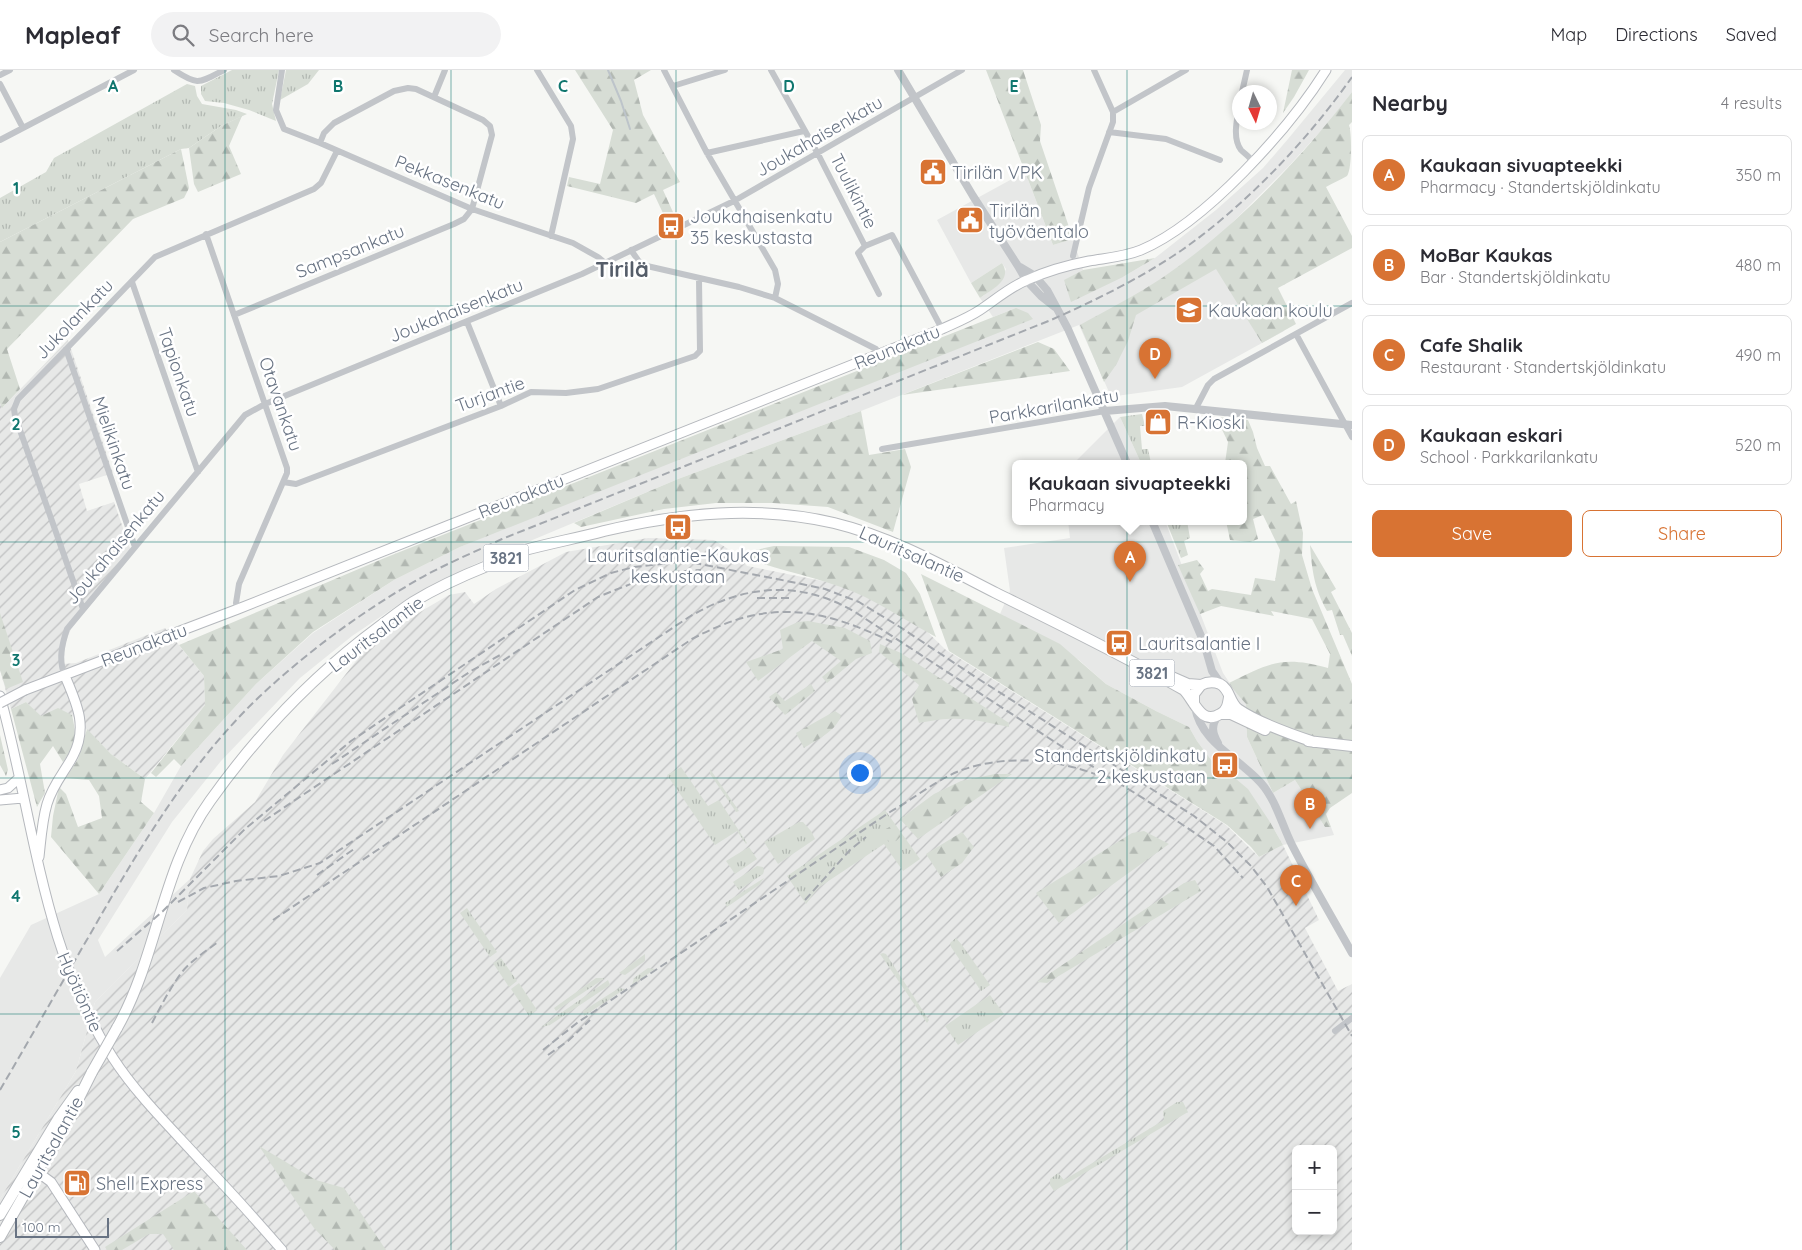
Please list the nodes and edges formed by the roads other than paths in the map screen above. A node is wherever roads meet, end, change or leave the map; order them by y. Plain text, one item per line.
1 (10, 70) edge
2 (134, 70) edge
3 (174, 70) edge
4 (224, 70) edge
5 (282, 70) edge
6 (446, 70) edge
7 (537, 70) edge
8 (664, 70) edge
9 (725, 70) edge
10 (771, 70) edge
11 (898, 70) edge
12 (962, 70) edge
13 (1094, 70) edge
14 (1186, 70) edge
15 (1247, 70) edge
16 (1326, 70) edge
17 (0, 75) edge
18 (0, 84) edge
19 (1244, 85) edge
20 (673, 86) junction
21 (434, 97) junction
22 (914, 98) junction
23 (1113, 112) junction
24 (23, 128) junction
25 (1236, 130) edge
26 (804, 131) junction
27 (1110, 132) junction
28 (0, 140) edge
29 (320, 143) junction
30 (337, 151) junction
31 (708, 154) junction
32 (818, 154) junction
33 (1220, 160) dead end
34 (1253, 162) junction
35 (734, 201) junction
36 (472, 209) junction
37 (206, 234) junction
38 (551, 236) junction
39 (865, 246) junction
40 (631, 250) junction
41 (1073, 256) dead end
42 (604, 262) junction
43 (1018, 266) junction
44 (1035, 276) junction
45 (699, 279) junction
46 (1026, 280) junction
47 (132, 282) junction
48 (879, 294) dead end
49 (775, 298) junction
50 (1352, 303) edge
51 (1055, 307) junction
52 (234, 315) junction
53 (467, 322) junction
54 (942, 329) junction
55 (1296, 334) junction
56 (66, 350) junction
57 (879, 354) junction
58 (265, 404) junction
59 (501, 406) junction
60 (1196, 408) junction
61 (1105, 411) junction
62 (1348, 424) edge
63 (1352, 437) edge
64 (882, 449) dead end
65 (1127, 460) edge
66 (198, 472) junction
67 (283, 482) junction
68 (1154, 525) edge
69 (135, 546) junction
70 (82, 609) junction
71 (238, 609) junction
72 (1107, 648) junction
73 (1207, 659) junction
74 (65, 676) junction
75 (1201, 685) junction
76 (1222, 686) junction
77 (0, 696) edge
78 (1229, 697) junction
79 (0, 703) edge
80 (1194, 705) junction
81 (1220, 715) junction
82 (1314, 742) junction
83 (1352, 746) edge
84 (1220, 747) junction
85 (19, 778) junction
86 (0, 790) edge
87 (23, 798) junction
88 (0, 800) edge
89 (38, 865) junction
90 (1352, 953) edge
91 (1352, 1018) edge
92 (1335, 1031) dead end
93 (34, 1169) junction
94 (0, 1215) edge
95 (267, 1232) junction
96 (0, 1237) edge
97 (95, 1250) edge
98 (276, 1250) edge
99 (282, 1250) edge

1 - 17 street
2 - 24 street
3 - 4 street
5 - 29 street, Pekkasenkatu
6 - 21 street
7 - 38 street
8 - 20 street
9 - 20 street
10 - 26 street, Tuulikintie
11 - 22 street
12 - 22 street, Joukahaisenkatu
13 - 23 street
14 - 23 street
15 - 19 street
16 - 34 main road, Reunakatu
18 - 24 street
20 - 31 street
21 - 29 street
21 - 36 street
22 - 32 street, Joukahaisenkatu
22 - 43 street
23 - 27 street
24 - 28 street
25 - 34 street
26 - 31 street
26 - 32 street, Tuulikintie
27 - 33 street
27 - 41 street
29 - 30 street, Pekkasenkatu
30 - 36 street, Pekkasenkatu
30 - 37 street, Jukolankatu
31 - 35 street
32 - 35 street, Joukahaisenkatu
32 - 39 street, Tuulikintie
34 - 44 main road, Reunakatu
35 - 40 street, Joukahaisenkatu
35 - 49 street
36 - 38 street, Pekkasenkatu
36 - 52 street, Sampsankatu
37 - 47 street, Jukolankatu
37 - 52 street, Otavankatu
38 - 42 street, Pekkasenkatu
39 - 48 street, Tuulikintie
39 - 54 street, Tuulikintie
40 - 42 street, Joukahaisenkatu
40 - 45 street
42 - 53 street, Joukahaisenkatu
43 - 44 street
43 - 46 street
44 - 46 main road, Reunakatu
44 - 51 street
45 - 49 street
45 - 59 street, Turjantie
46 - 51 street
46 - 54 main road, Reunakatu
47 - 56 street, Jukolankatu
47 - 66 street, Tapionkatu
49 - 57 street
50 - 55 street
51 - 61 street
52 - 58 street, Otavankatu
53 - 58 street, Joukahaisenkatu
53 - 59 street
54 - 57 main road, Reunakatu
55 - 60 street
55 - 62 street
56 - 69 street, Mielikinkatu
56 - 70 street, Jukolankatu
57 - 71 main road, Reunakatu
58 - 66 street, Joukahaisenkatu
58 - 67 street, Otavankatu
59 - 67 street, Turjantie
60 - 61 street, Parkkarilankatu
60 - 62 street, Parkkarilankatu
61 - 64 street, Parkkarilankatu
61 - 65 street
62 - 63 street
66 - 69 street, Joukahaisenkatu
67 - 71 street, Otavankatu
68 - 73 street
69 - 70 street, Joukahaisenkatu
70 - 74 street, Joukahaisenkatu
71 - 74 main road, Reunakatu
72 - 75 main road, Lauritsalantie / 3821
72 - 80 main road, Lauritsalantie / 3821
72 - 93 main road, Lauritsalantie / 3821, bridge
73 - 75 street
73 - 76 street
74 - 79 main road, Reunakatu, bridge
74 - 89 main road
75 - 76 main road
75 - 80 main road
76 - 78 main road
77 - 85 main road, Hyötiöntie
78 - 81 main road
78 - 82 main road
80 - 81 main road
80 - 84 street
81 - 82 main road
81 - 84 street
82 - 83 main road
84 - 90 street
85 - 86 main road
85 - 87 main road, Hyötiöntie
87 - 88 main road
87 - 89 main road, Hyötiöntie
89 - 95 main road, Hyötiöntie
91 - 92 street
93 - 94 main road, Lauritsalantie / 3821
93 - 96 main road, Lauritsalantie
93 - 97 main road
95 - 98 main road, Hyötiöntie
95 - 99 main road, Hyötiöntie

